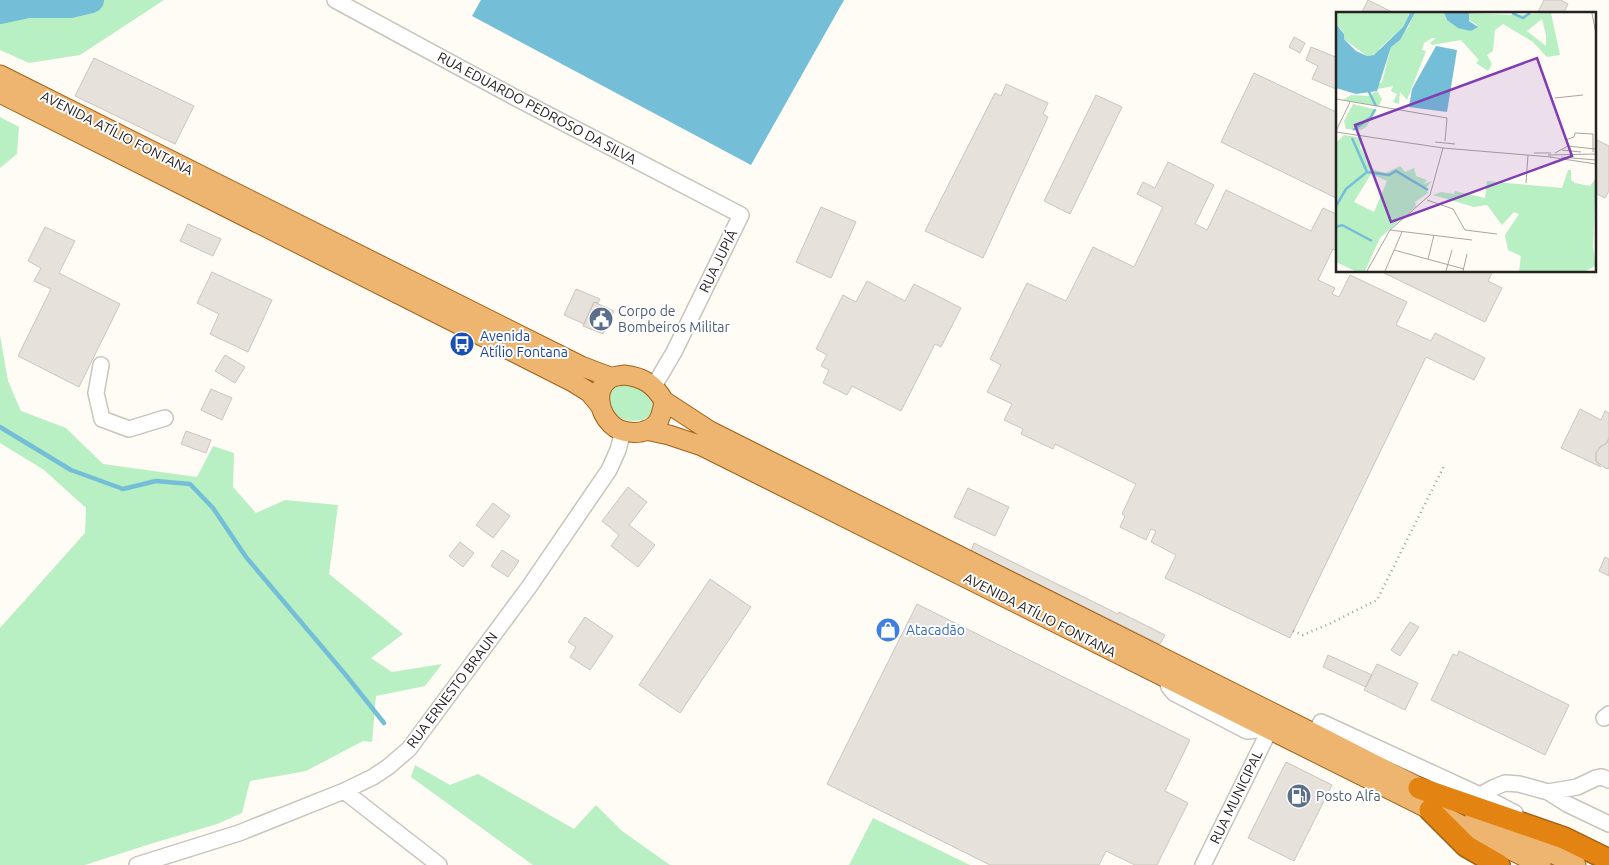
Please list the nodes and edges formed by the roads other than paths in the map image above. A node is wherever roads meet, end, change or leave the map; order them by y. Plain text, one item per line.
1 (335, 0) edge
2 (0, 75) edge
3 (0, 93) edge
4 (741, 214) joint
5 (101, 365) dead end
6 (610, 377) junction
7 (659, 394) junction
8 (600, 405) junction
9 (164, 418) dead end
10 (646, 430) junction
11 (624, 431) junction
12 (1268, 728) junction
13 (1318, 728) junction
14 (1609, 780) edge
15 (1419, 788) junction
16 (344, 791) junction
17 (1548, 792) junction
18 (1480, 795) junction
19 (1430, 810) junction
20 (1609, 824) edge
21 (1564, 838) junction
22 (1609, 860) edge
23 (136, 865) edge
24 (440, 865) edge
25 (1203, 865) edge
26 (1499, 865) edge
27 (1541, 865) edge
28 (1576, 865) edge

1 - 4 street, RUA EDUARDO PEDROSO DA SILVA
2 - 6 main road, AVENIDA ATÍLIO FONTANA
3 - 8 main road, AVENIDA ATÍLIO FONTANA
4 - 7 street, RUA JUPIÁ
5 - 9 street
6 - 7 main road
6 - 8 main road
7 - 10 main road
7 - 13 main road, AVENIDA ATÍLIO FONTANA
8 - 11 main road
10 - 11 main road
10 - 12 main road, AVENIDA ATÍLIO FONTANA
11 - 16 street, RUA ERNESTO BRAUN
12 - 19 main road, AVENIDA ATÍLIO FONTANA
12 - 25 street, RUA MUNICIPAL
13 - 15 main road, AVENIDA ATÍLIO FONTANA
13 - 18 street
14 - 17 street
15 - 21 highway
15 - 28 main road, AVENIDA ATÍLIO FONTANA
16 - 23 street, RUA ERNESTO BRAUN
16 - 24 street
17 - 18 street
17 - 20 street
18 - 21 street
19 - 26 highway
19 - 27 main road, AVENIDA ATÍLIO FONTANA
21 - 22 highway

